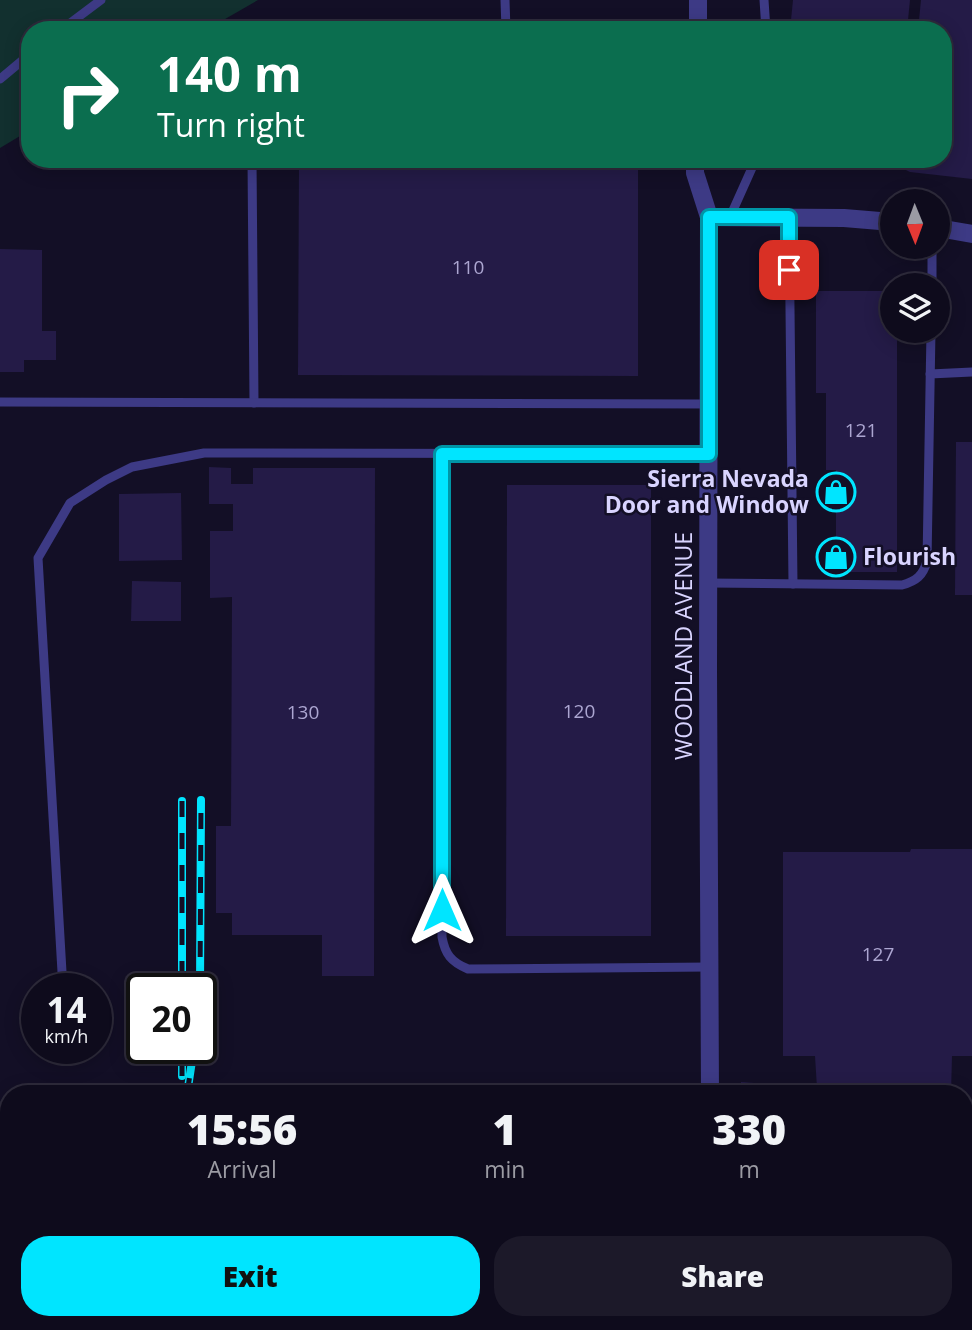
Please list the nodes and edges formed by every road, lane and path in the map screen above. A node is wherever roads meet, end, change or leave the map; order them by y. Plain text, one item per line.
1 (101, 0) edge
2 (505, 0) edge
3 (698, 0) edge
4 (764, 0) edge
5 (73, 21) edge
6 (506, 21) edge
7 (698, 21) edge
8 (765, 21) edge
9 (21, 62) edge
10 (0, 79) edge
11 (252, 168) edge
12 (695, 168) edge
13 (753, 168) edge
14 (709, 217) junction
15 (730, 217) junction
16 (789, 217) junction
17 (880, 221) edge
18 (950, 230) edge
19 (972, 234) edge
20 (931, 343) edge
21 (972, 372) edge
22 (930, 374) junction
23 (0, 402) edge
24 (254, 403) junction
25 (709, 404) junction
26 (442, 454) junction
27 (709, 454) junction
28 (708, 583) junction
29 (793, 584) junction
30 (710, 967) junction
31 (62, 973) edge
32 (710, 1085) edge

1 - 5 lane
2 - 6 lane
3 - 7 street
4 - 8 lane
9 - 10 lane
11 - 24 lane
12 - 14 street, WOODLAND AVENUE
13 - 15 lane
14 - 15 street
14 - 25 street, WOODLAND AVENUE
15 - 16 street
16 - 17 street
16 - 29 lane
18 - 19 street
20 - 22 lane
21 - 22 lane
22 - 29 lane
23 - 24 lane
24 - 25 lane
25 - 27 street, WOODLAND AVENUE
26 - 27 lane
26 - 30 lane
26 - 31 lane
27 - 28 street, WOODLAND AVENUE
28 - 29 lane
28 - 30 street, WOODLAND AVENUE
30 - 32 street, WOODLAND AVENUE

